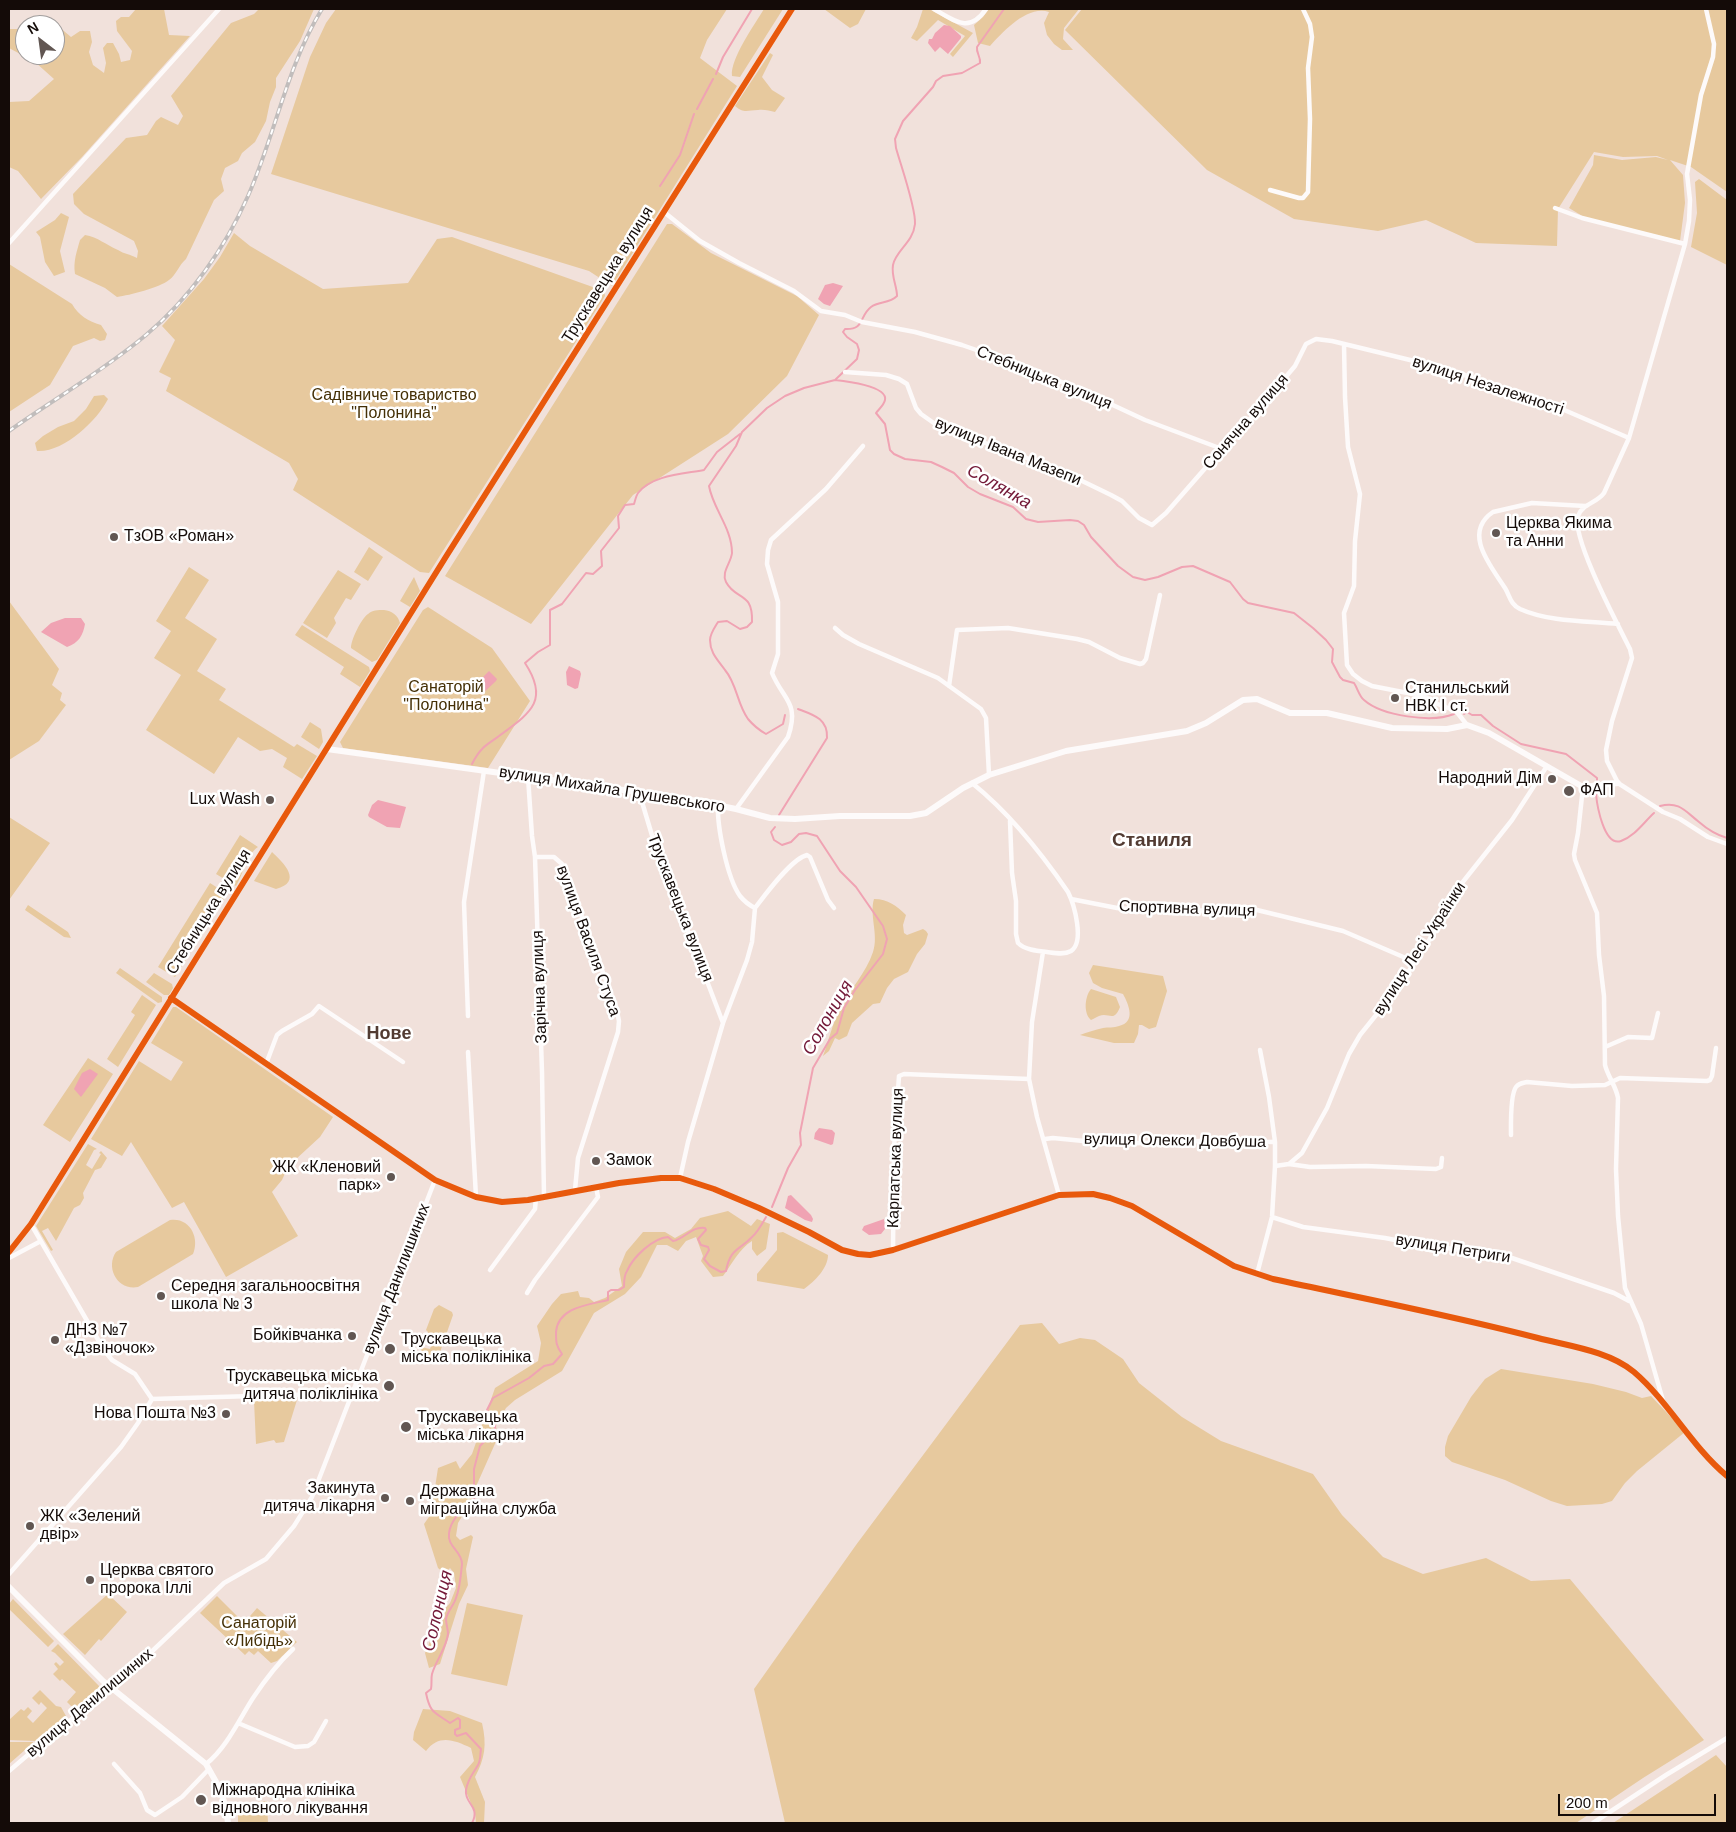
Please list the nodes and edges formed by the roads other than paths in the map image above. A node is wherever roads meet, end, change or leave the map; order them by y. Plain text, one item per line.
1 (219, 9) edge
2 (792, 9) edge
3 (934, 9) edge
4 (986, 9) edge
5 (1303, 9) edge
6 (1706, 9) edge
7 (1270, 190) dead end
8 (1555, 208) dead end
9 (664, 212) junction
10 (9, 243) edge
11 (1685, 244) junction
12 (1344, 344) junction
13 (845, 372) dead end
14 (1629, 438) junction
15 (863, 446) dead end
16 (1222, 449) junction
17 (1585, 506) junction
18 (1152, 525) joint
19 (430, 583) joint
20 (1160, 595) dead end
21 (1618, 624) junction
22 (836, 628) dead end
23 (949, 686) junction
24 (1467, 725) junction
25 (330, 749) junction
26 (1547, 766) junction
27 (484, 771) junction
28 (990, 775) junction
29 (528, 778) junction
30 (972, 783) junction
31 (1618, 783) junction
32 (1583, 787) junction
33 (639, 792) junction
34 (718, 805) junction
35 (736, 809) junction
36 (1010, 821) junction
37 (1727, 844) edge
38 (535, 857) junction
39 (1072, 899) junction
40 (755, 908) junction
41 (834, 908) dead end
42 (1042, 952) junction
43 (1415, 962) junction
44 (171, 998) junction
45 (1658, 1013) dead end
46 (468, 1016) dead end
47 (723, 1024) junction
48 (1605, 1047) junction
49 (1716, 1048) dead end
50 (1260, 1050) dead end
51 (468, 1052) dead end
52 (403, 1062) dead end
53 (266, 1064) junction
54 (1029, 1078) junction
55 (1612, 1082) junction
56 (1511, 1135) dead end
57 (1045, 1139) junction
58 (1275, 1142) junction
59 (1442, 1158) dead end
60 (1289, 1164) junction
61 (1275, 1166) junction
62 (680, 1178) junction
63 (435, 1180) junction
64 (596, 1187) junction
65 (575, 1190) junction
66 (1059, 1195) junction
67 (476, 1197) junction
68 (544, 1197) junction
69 (536, 1198) junction
70 (1272, 1217) junction
71 (31, 1224) junction
72 (40, 1241) junction
73 (893, 1250) junction
74 (9, 1252) edge
75 (9, 1258) edge
76 (490, 1270) dead end
77 (1257, 1274) junction
78 (528, 1293) dead end
79 (1630, 1301) junction
80 (353, 1393) junction
81 (152, 1399) junction
82 (1664, 1405) junction
83 (1727, 1476) edge
84 (9, 1574) edge
85 (9, 1587) edge
86 (292, 1649) dead end
87 (111, 1688) junction
88 (326, 1721) dead end
89 (238, 1723) junction
90 (1727, 1738) edge
91 (114, 1764) dead end
92 (208, 1767) junction
93 (9, 1772) edge
94 (228, 1823) edge
95 (1593, 1823) edge

1 - 10 street
2 - 9 street, Трускавецька вулиця
3 - 4 street
5 - 7 street
6 - 11 street
8 - 11 street
9 - 16 street, Стебницька вулиця
9 - 19 street, Трускавецька вулиця
11 - 14 street
12 - 14 street, вулиця Незалежності
12 - 16 street, Сонячна вулиця
12 - 24 street
13 - 18 street, вулиця Івана Мазепи
14 - 17 street
15 - 35 street
16 - 18 street, Сонячна вулиця
17 - 21 street
17 - 21 street
19 - 25 street, Стебницька вулиця
20 - 23 street
21 - 31 street
22 - 23 street
23 - 28 street
24 - 26 street, вулиця Михайла Грушевського
24 - 28 street, вулиця Михайла Грушевського
25 - 27 street, вулиця Михайла Грушевського
25 - 44 street, Стебницька вулиця
26 - 32 street, вулиця Михайла Грушевського
26 - 43 street, вулиця Лесі Українки
27 - 29 street, вулиця Михайла Грушевського
27 - 46 street
28 - 30 street, вулиця Михайла Грушевського
29 - 33 street, вулиця Михайла Грушевського
29 - 38 street, Зарічна вулиця
30 - 35 street, вулиця Михайла Грушевського
30 - 36 street
31 - 32 street
31 - 37 street
32 - 48 street
33 - 34 street, вулиця Михайла Грушевського
33 - 47 street, Трускавецька вулиця
34 - 35 street, вулиця Михайла Грушевського
34 - 40 street
36 - 39 street
36 - 42 street
38 - 65 street, вулиця Василя Стуса
38 - 68 street, Зарічна вулиця
39 - 42 street
39 - 43 street, Спортивна вулиця
40 - 41 street
40 - 47 street, Трускавецька вулиця
42 - 54 street
43 - 60 street, вулиця Лесі Українки
44 - 53 street
44 - 71 street, Стебницька вулиця
45 - 48 street
47 - 62 street, Трускавецька вулиця
48 - 55 street
49 - 55 street
50 - 58 street
51 - 67 street
52 - 53 street
53 - 63 street
54 - 57 street
54 - 73 street, Карпатська вулиця
55 - 56 street
55 - 79 street
57 - 58 street, вулиця Олекси Довбуша
57 - 66 street
58 - 61 street
59 - 60 street
60 - 61 street
61 - 70 street
62 - 64 street
62 - 73 street
63 - 67 street
63 - 80 street, вулиця Данилишиних
64 - 65 street
64 - 78 street
65 - 68 street
66 - 73 street
66 - 77 street
67 - 69 street
68 - 69 street
69 - 76 street
70 - 77 street
70 - 79 street, вулиця Петриги
71 - 72 street
71 - 74 street, Стебницька вулиця
72 - 75 street
72 - 81 street
77 - 82 street
79 - 82 street
80 - 81 street
80 - 87 street, вулиця Данилишиних
81 - 84 street
82 - 83 street
85 - 87 street
86 - 89 street
87 - 92 street
87 - 93 street, вулиця Данилишиних
88 - 89 street
89 - 92 street
90 - 95 street
91 - 92 street
92 - 94 street

